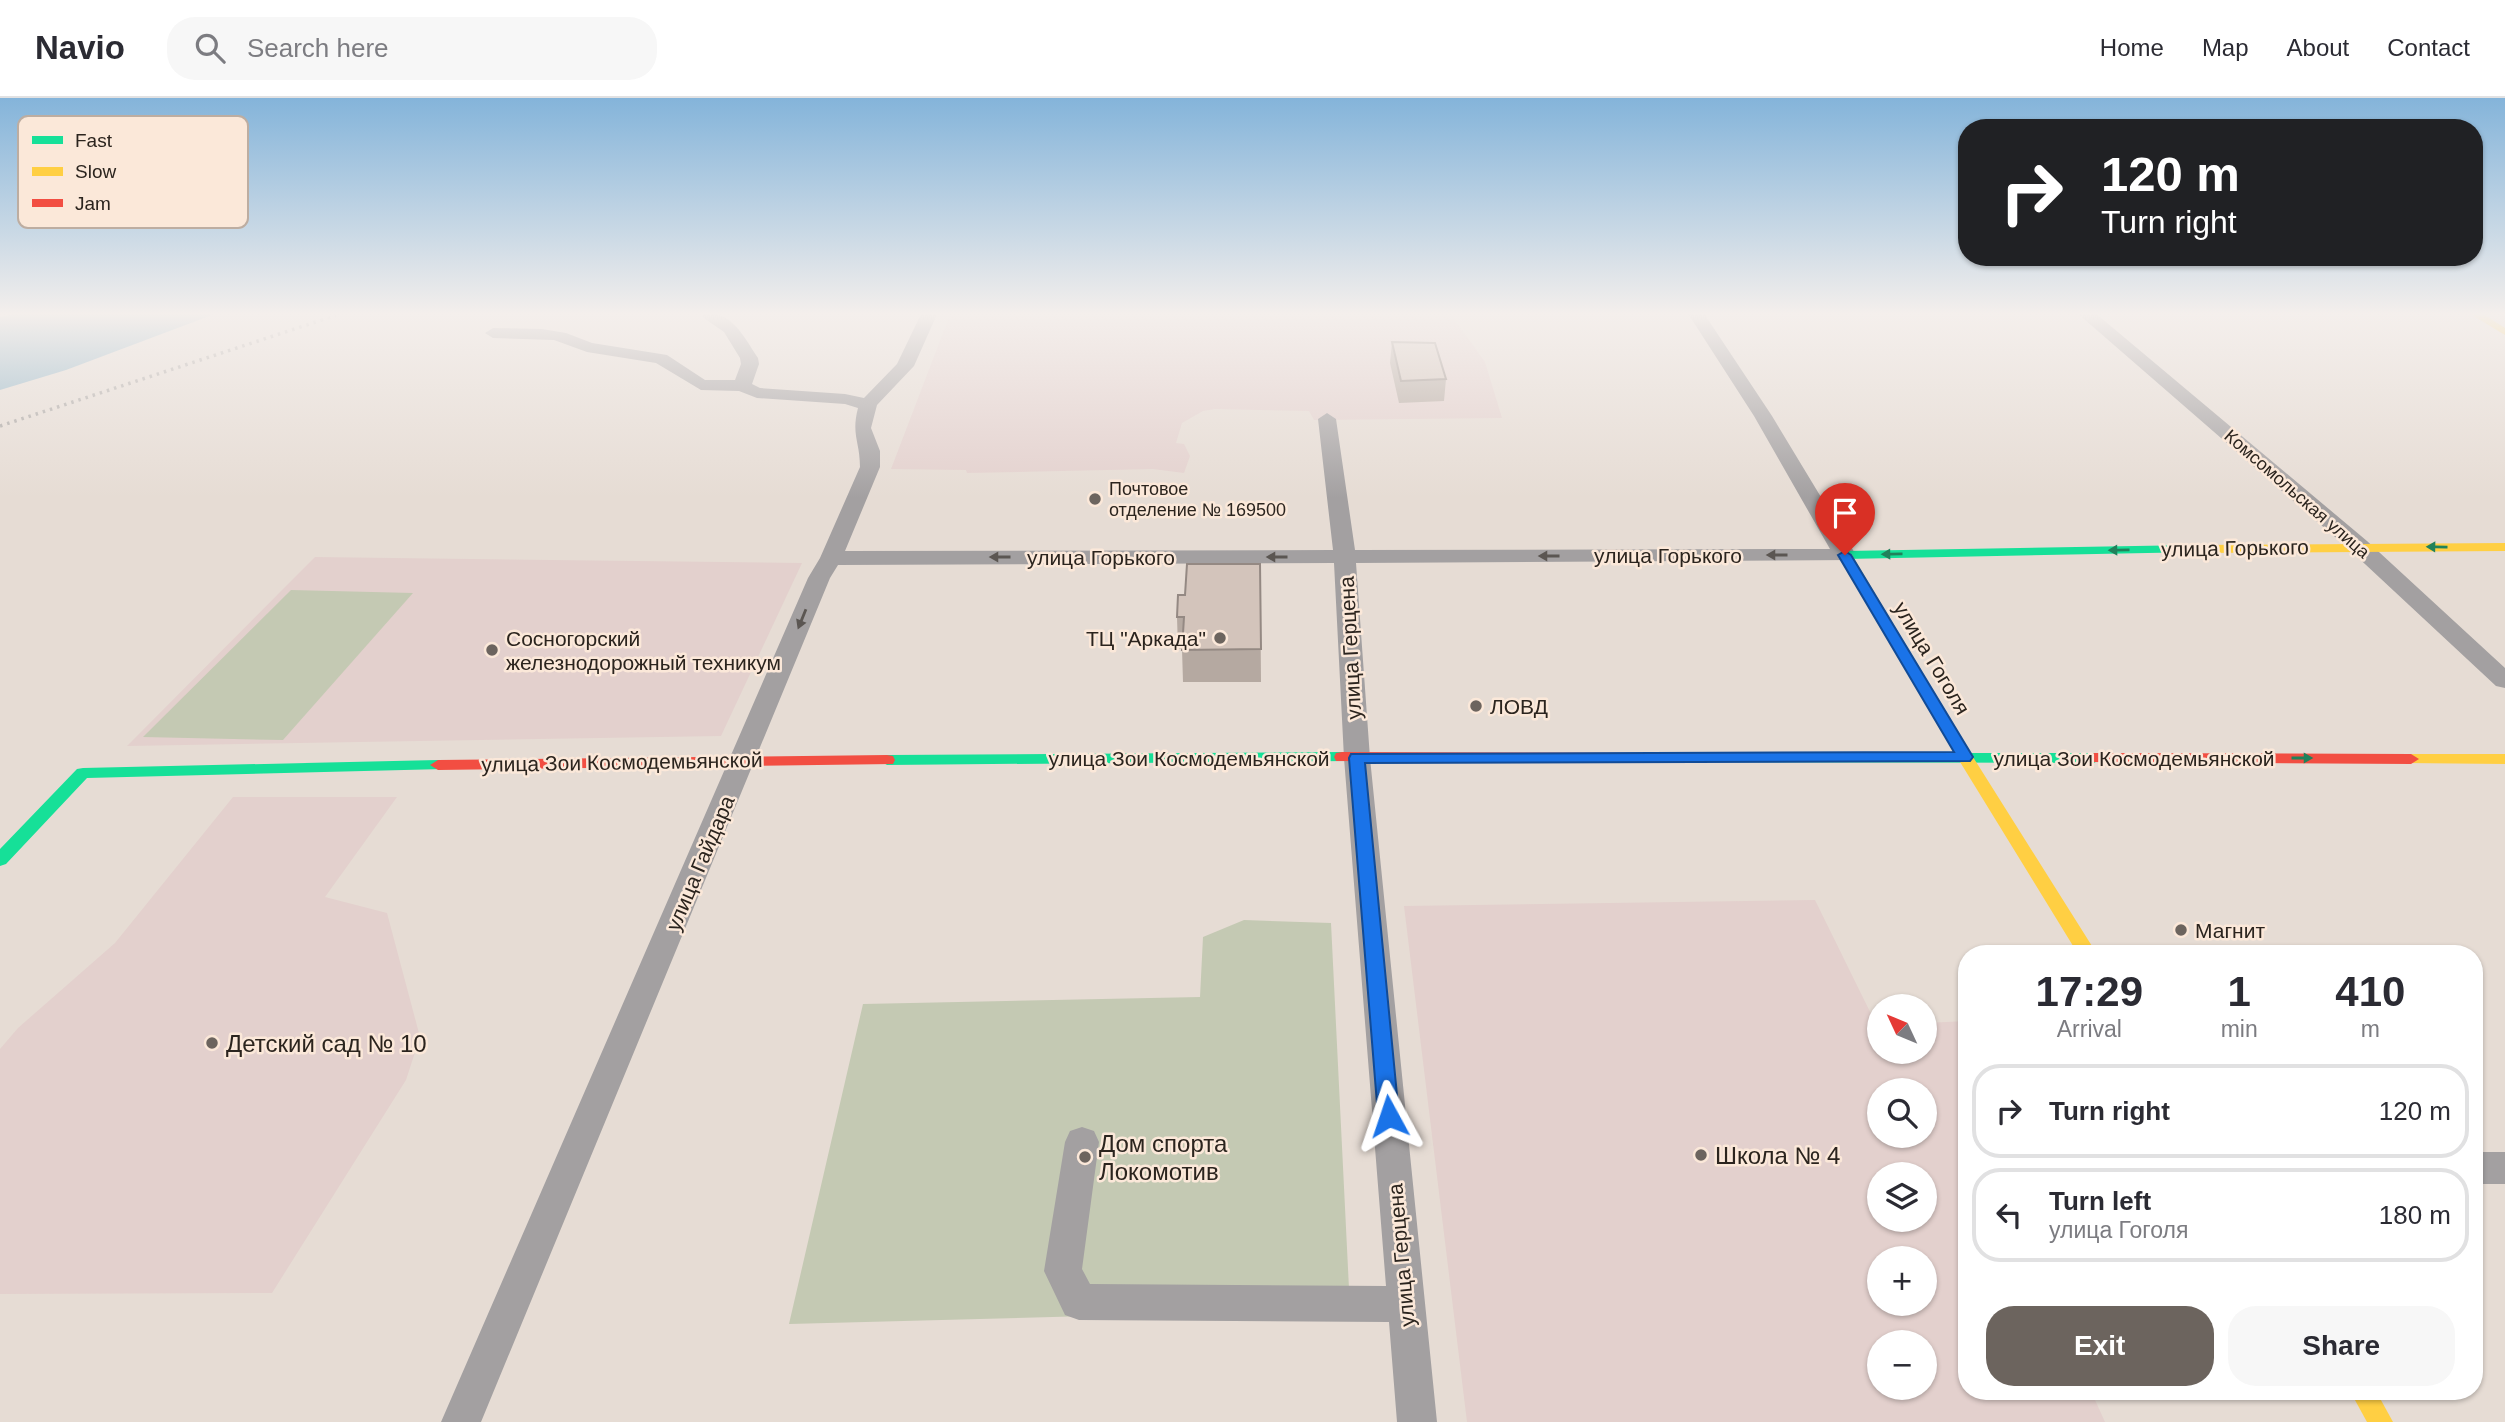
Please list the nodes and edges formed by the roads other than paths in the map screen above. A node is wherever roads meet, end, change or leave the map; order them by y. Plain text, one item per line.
1 (684, 374) edge
2 (746, 374) edge
3 (896, 374) edge
4 (1735, 374) edge
5 (2156, 374) edge
6 (742, 386) junction
7 (868, 405) junction
8 (1327, 419) dead end
9 (2359, 546) junction
10 (2505, 547) edge
11 (1845, 555) junction
12 (1345, 556) junction
13 (831, 558) junction
14 (2505, 681) edge
15 (1965, 757) junction
16 (1357, 758) junction
17 (2505, 759) edge
18 (744, 760) junction
19 (0, 860) edge
20 (2082, 945) edge
21 (1082, 1142) dead end
22 (2483, 1168) edge
23 (2505, 1168) edge
24 (1405, 1304) junction
25 (2368, 1400) edge
26 (461, 1422) edge
27 (1417, 1422) edge
28 (2381, 1422) edge

1 - 6 street
2 - 6 street
3 - 7 street
4 - 11 street, улица Гоголя
5 - 9 street, Комсомольская улица
6 - 7 street
7 - 13 street, улица Гайдара
8 - 12 street, улица Герцена
10 -> 9 street, улица Горького
9 -> 11 street, улица Горького
9 - 14 street, Комсомольская улица
11 -> 12 street, улица Горького
11 - 15 street, улица Гоголя
12 -> 13 street, улица Горького
12 - 16 street, улица Герцена
13 -> 18 street, улица Гайдара
15 - 16 street, улица Зои Космодемьянской
15 -> 17 street, улица Зои Космодемьянской
15 - 20 street, улица Гоголя
16 - 18 street, улица Зои Космодемьянской
16 - 24 street, улица Герцена
18 - 19 street, улица Зои Космодемьянской
18 - 26 street, улица Гайдара
21 - 24 street
22 - 23 street
24 - 27 street, улица Герцена
25 - 28 street

